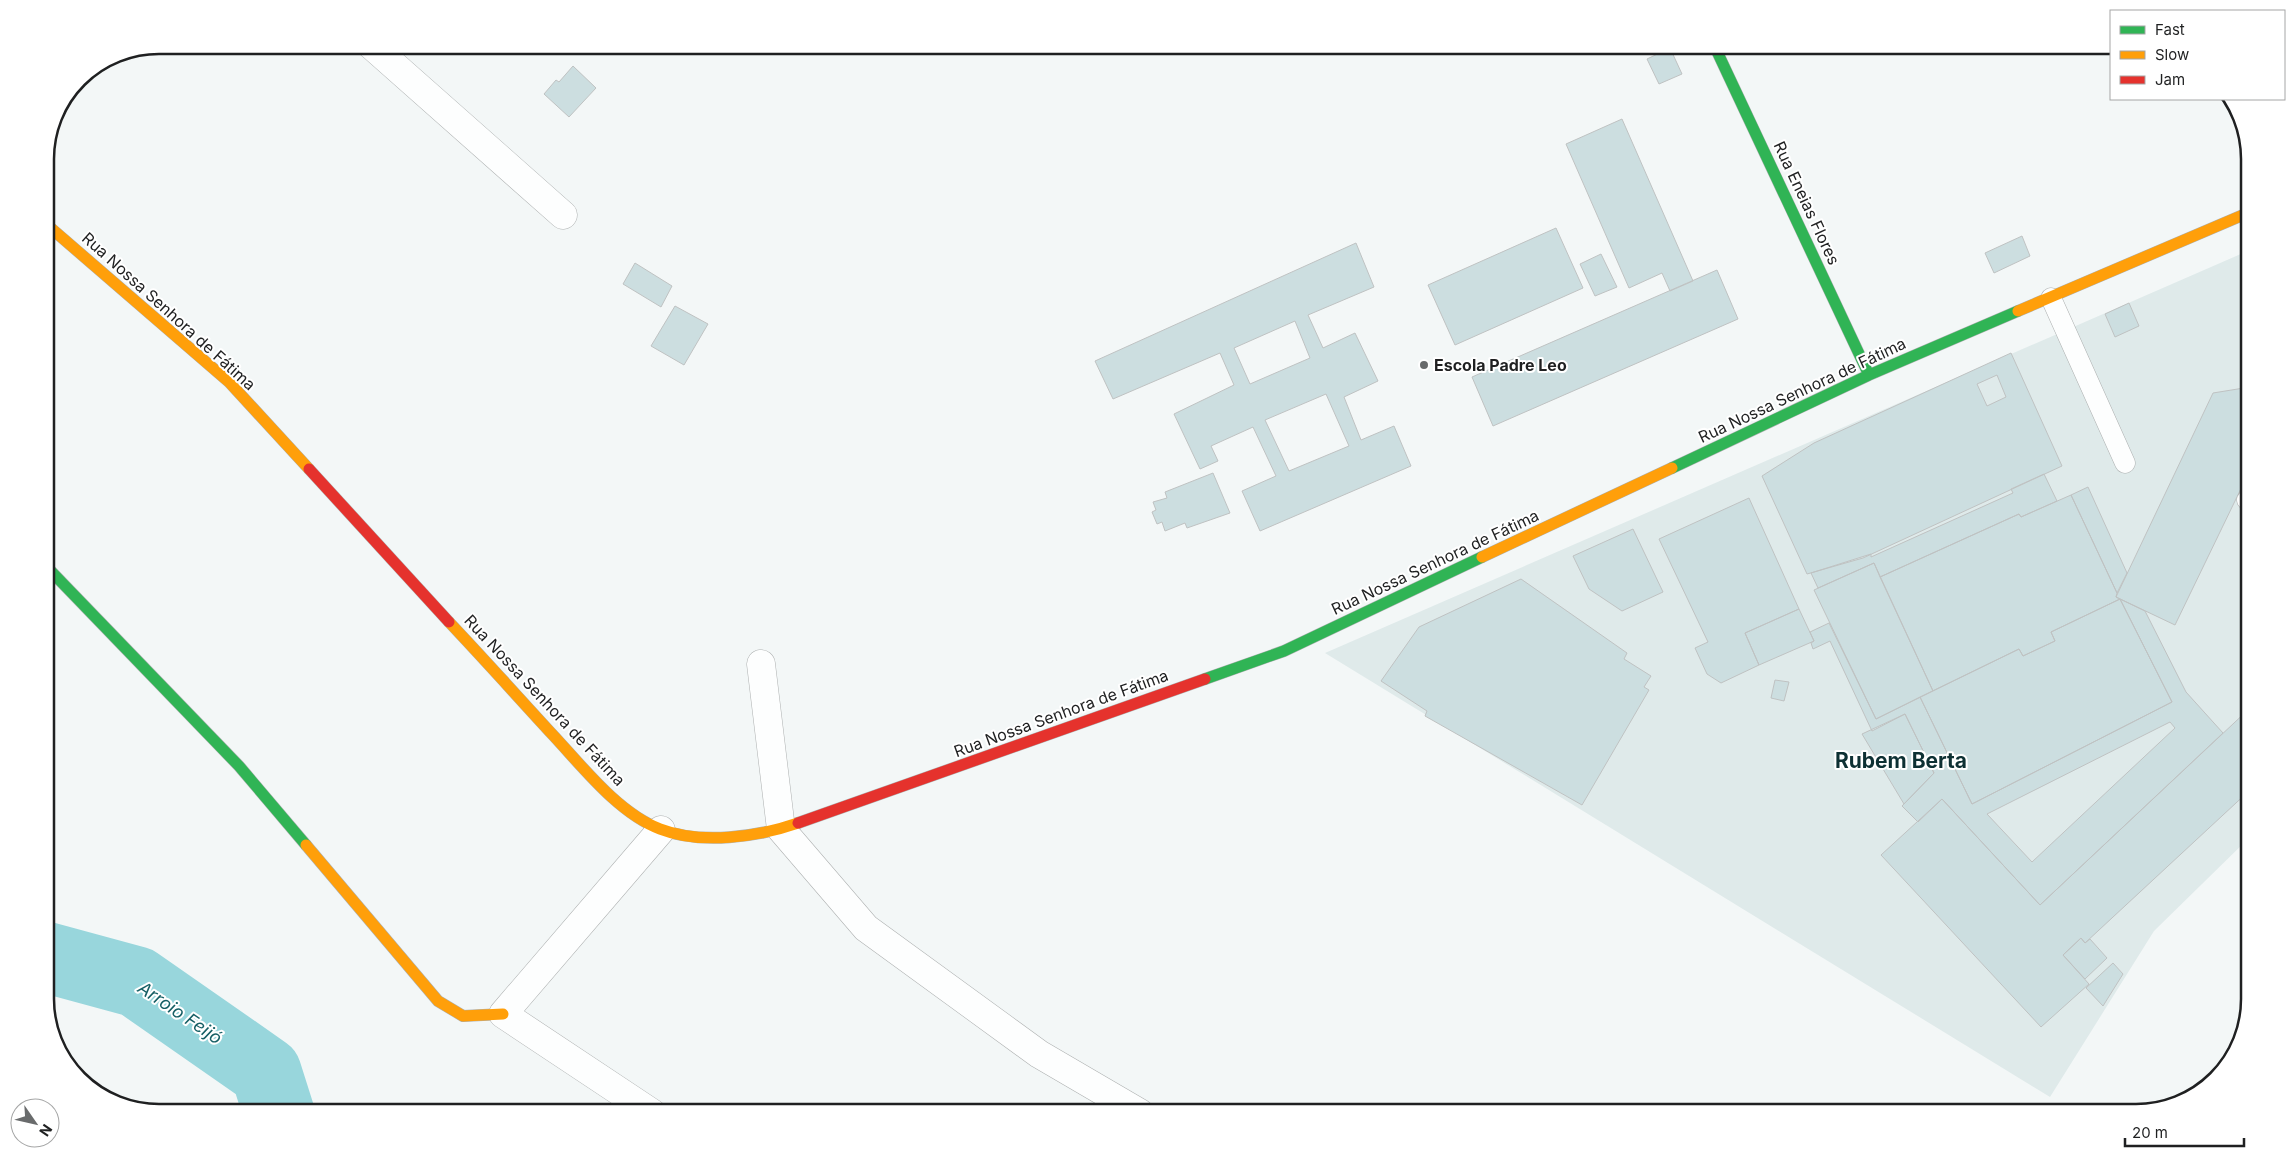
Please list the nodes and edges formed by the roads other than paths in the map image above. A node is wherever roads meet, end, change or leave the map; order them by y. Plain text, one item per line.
1 (381, 54) edge
2 (1718, 54) edge
3 (563, 215) dead end
4 (2241, 216) edge
5 (54, 231) edge
6 (2051, 298) junction
7 (1869, 375) junction
8 (2125, 463) dead end
9 (54, 574) edge
10 (760, 664) dead end
11 (661, 830) junction
12 (781, 830) junction
13 (504, 1014) junction
14 (639, 1104) edge
15 (1125, 1104) edge

1 - 3 street
2 - 7 street, Rua Eneias Flores
4 - 6 street, Rua Nossa Senhora de Fátima
5 - 11 street, Rua Nossa Senhora de Fátima
6 - 7 street, Rua Nossa Senhora de Fátima
6 - 8 lane
7 - 12 street, Rua Nossa Senhora de Fátima
9 - 13 street
10 - 12 street
11 - 12 street, Rua Nossa Senhora de Fátima
11 - 13 street
12 - 15 street
13 - 14 street

